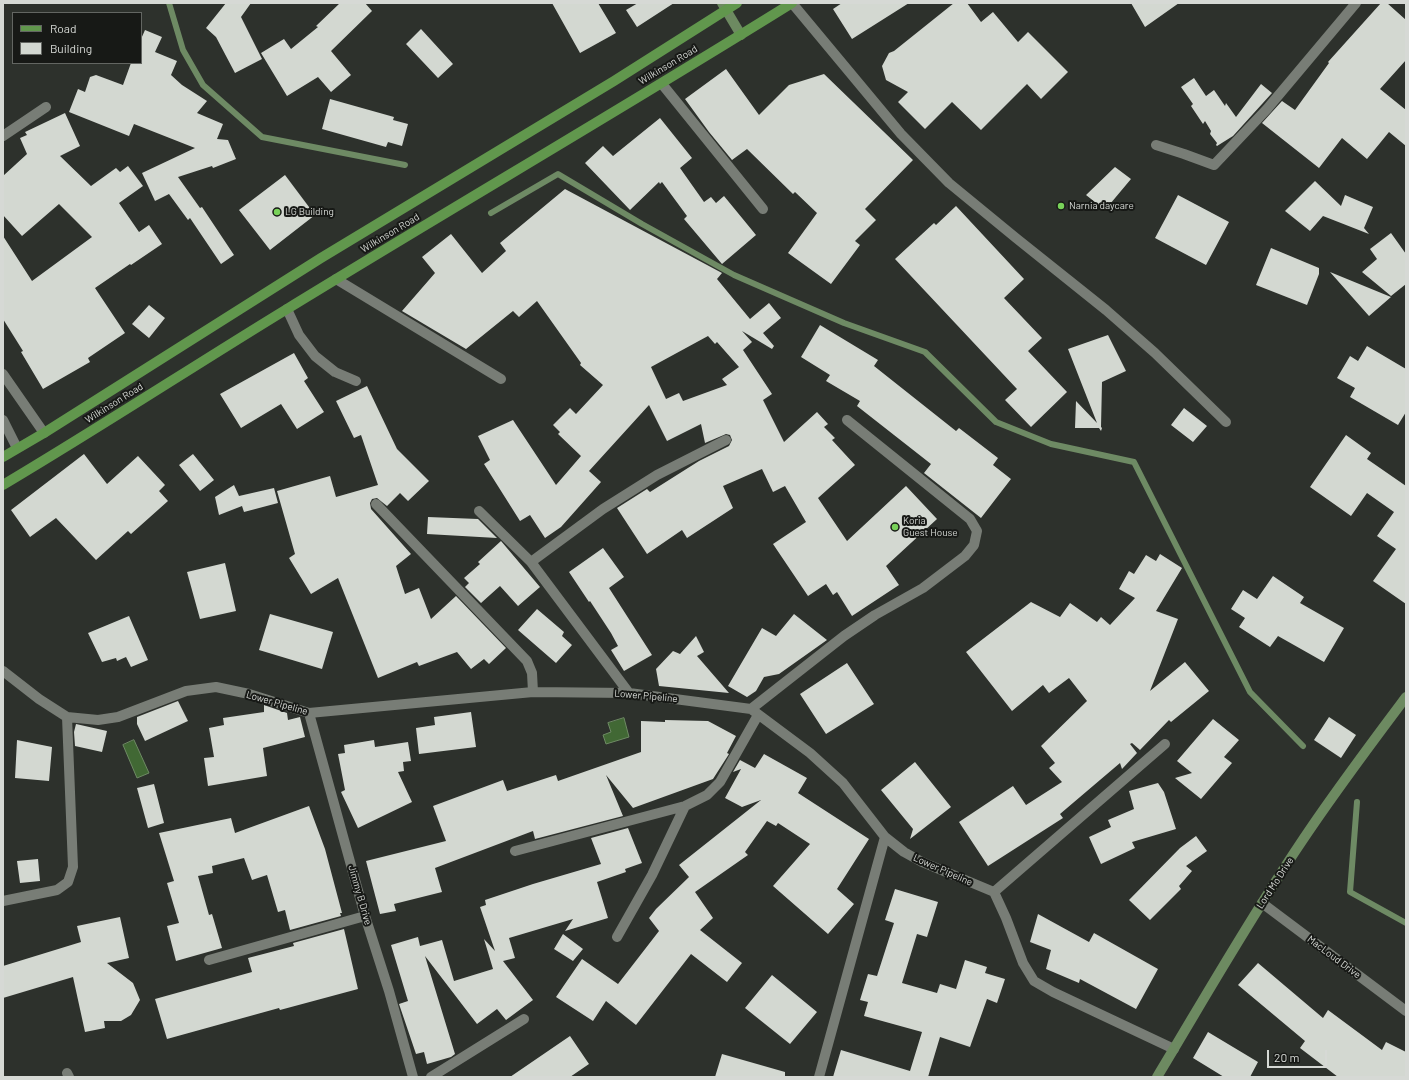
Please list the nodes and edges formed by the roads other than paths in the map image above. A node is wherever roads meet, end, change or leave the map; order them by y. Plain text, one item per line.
1 (737, 3) edge
2 (792, 3) edge
3 (1356, 3) edge
4 (724, 6) edge
5 (741, 35) junction
6 (662, 84) junction
7 (46, 108) dead end
8 (3, 136) edge
9 (1156, 145) dead end
10 (763, 209) dead end
11 (336, 279) junction
12 (287, 309) junction
13 (3, 374) edge
14 (501, 379) dead end
15 (356, 381) dead end
16 (3, 420) edge
17 (847, 420) dead end
18 (1226, 422) dead end
19 (44, 433) junction
20 (726, 440) dead end
21 (17, 448) junction
22 (3, 457) edge
23 (3, 485) edge
24 (376, 504) dead end
25 (479, 511) dead end
26 (531, 562) junction
27 (3, 671) edge
28 (533, 692) junction
29 (629, 692) junction
30 (1406, 697) edge
31 (754, 712) junction
32 (309, 713) junction
33 (67, 717) junction
34 (1165, 744) dead end
35 (685, 806) junction
36 (885, 837) junction
37 (515, 851) dead end
38 (994, 892) junction
39 (3, 901) edge
40 (1262, 903) junction
41 (365, 916) junction
42 (617, 937) dead end
43 (209, 960) dead end
44 (1406, 1011) edge
45 (524, 1019) dead end
46 (1174, 1049) junction
47 (414, 1077) edge
48 (431, 1077) edge
49 (819, 1077) edge
50 (1157, 1077) edge

1 - 4 main road, Wilkinson Road
2 - 5 main road, Wilkinson Road
2 - 18 street
3 - 9 street
4 - 5 street
4 - 19 main road, Wilkinson Road
5 - 6 main road, Wilkinson Road
6 - 10 street
6 - 11 main road, Wilkinson Road
7 - 8 street
11 - 12 main road, Wilkinson Road
11 - 14 street
12 - 15 street
12 - 23 main road, Wilkinson Road
13 - 19 street
16 - 21 street
17 - 31 street
19 - 21 main road, Wilkinson Road
20 - 26 street
21 - 22 main road, Wilkinson Road
24 - 28 street
25 - 26 street
26 - 29 street
27 - 33 street, Lower Pipeline
28 - 29 street, Lower Pipeline
28 - 32 street, Lower Pipeline
29 - 31 street, Lower Pipeline
30 - 40 street, Lord Mo Drive
31 - 35 street
31 - 36 street, Lower Pipeline
32 - 33 street, Lower Pipeline
32 - 41 street, Jimmy B Drive
33 - 39 street
34 - 38 street
35 - 37 street
35 - 42 street
36 - 38 street, Lower Pipeline
36 - 49 street
38 - 46 street
40 - 44 street, MacLoud Drive
40 - 46 street, Lord Mo Drive
41 - 43 street
41 - 47 street, Jimmy B Drive
45 - 48 street
46 - 50 street, Lord Mo Drive

